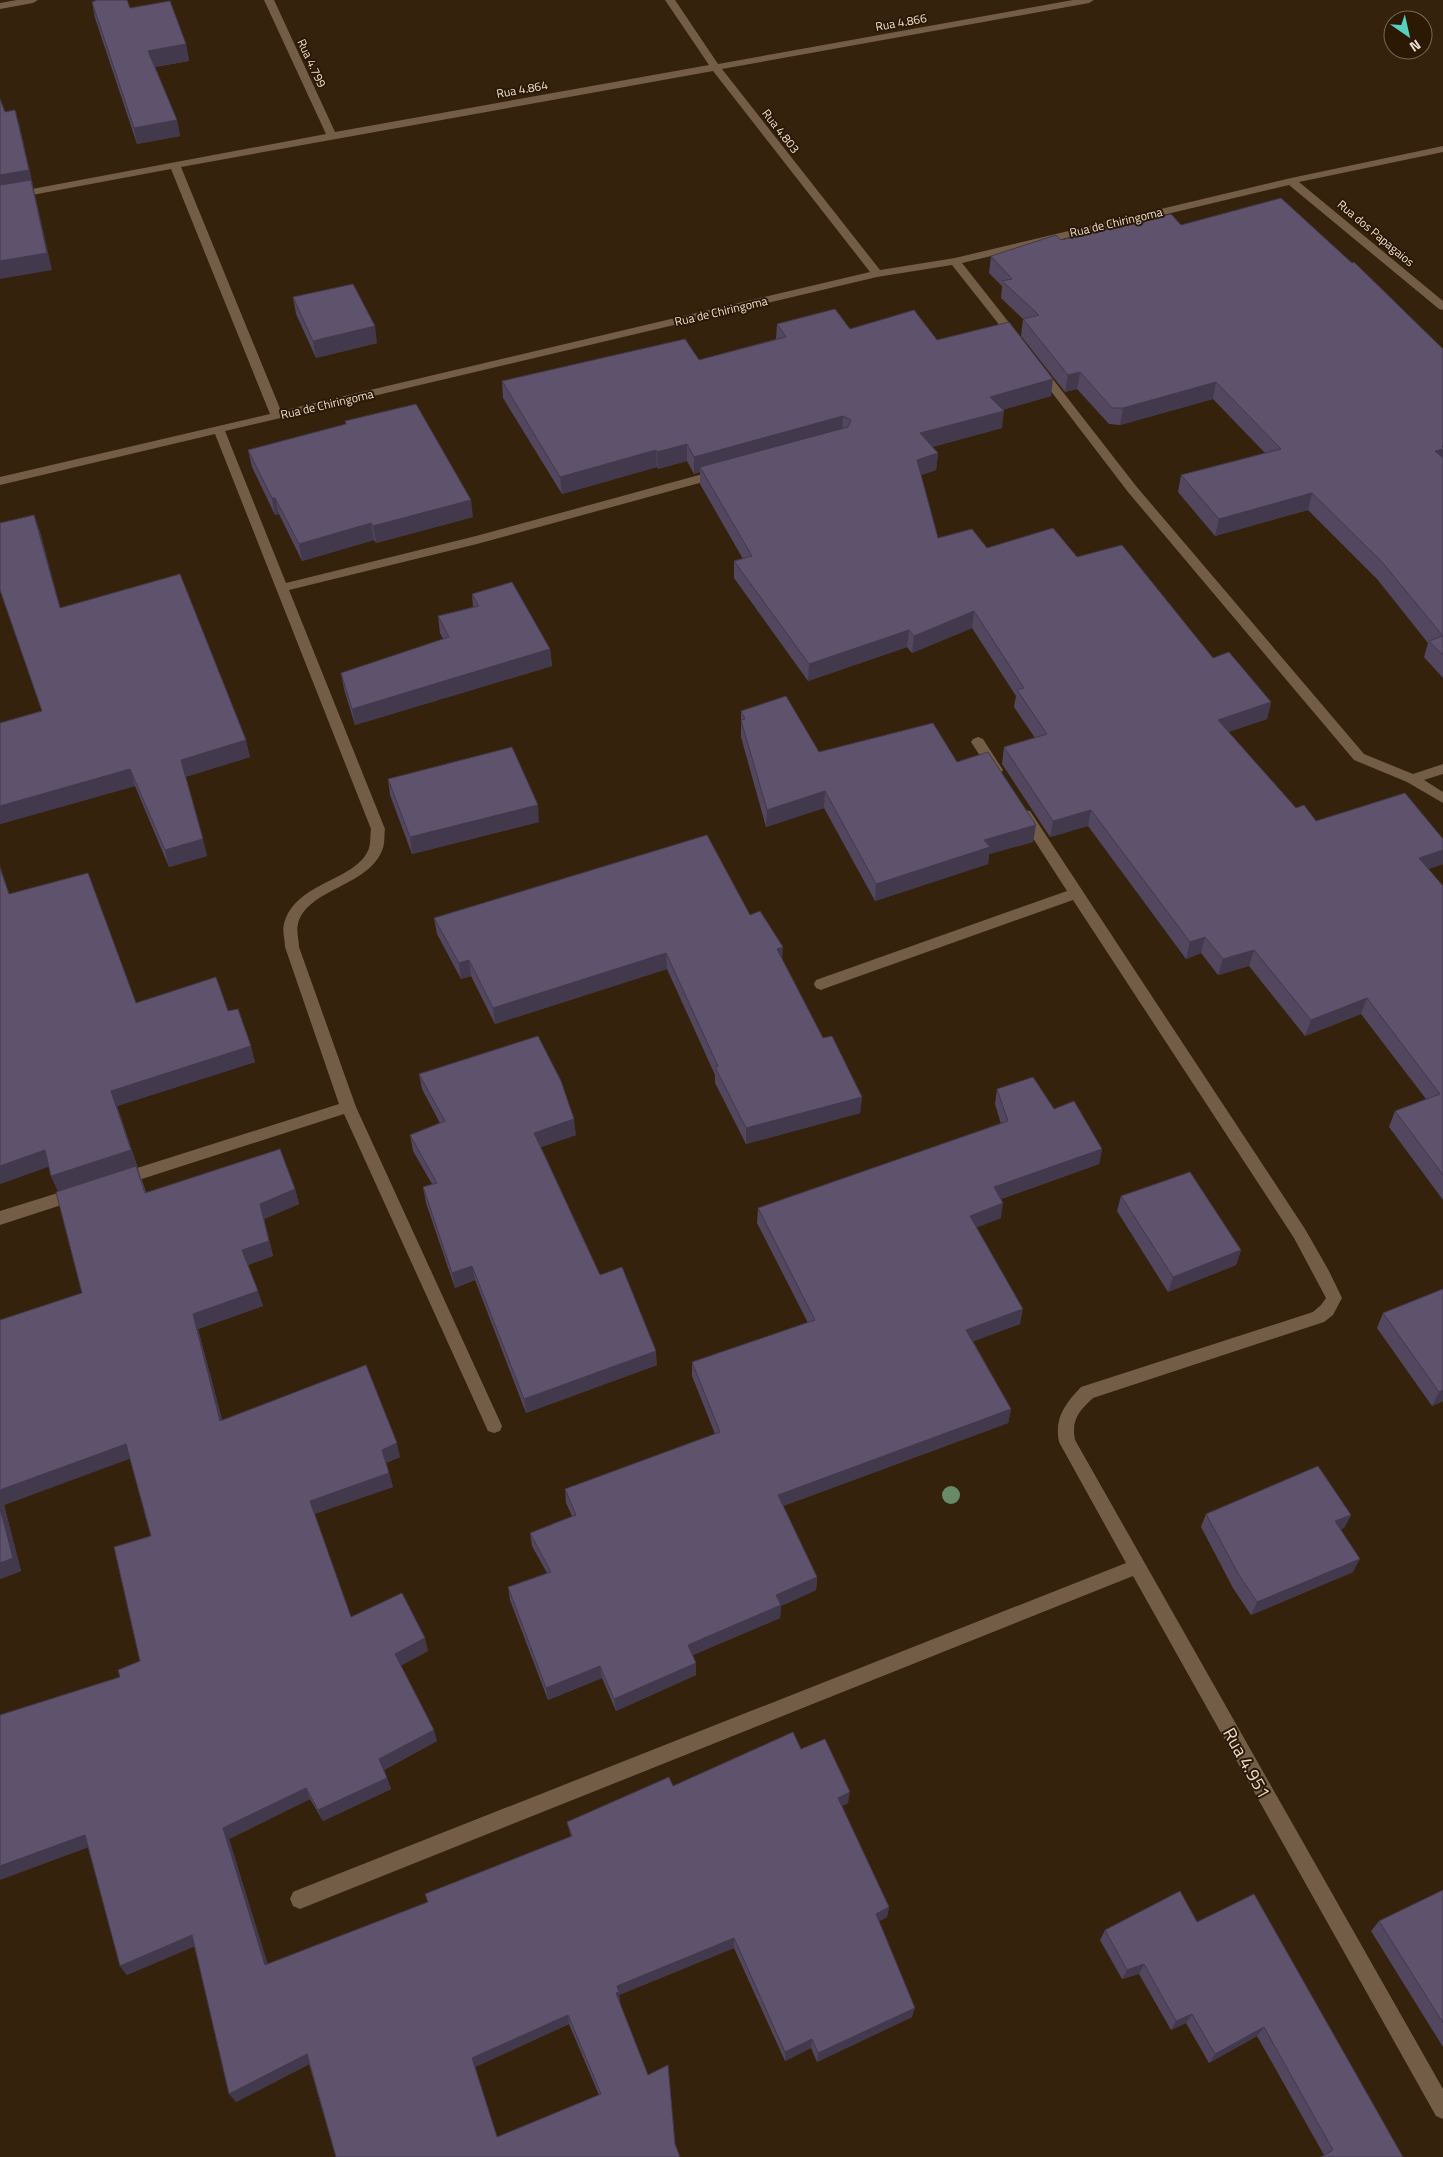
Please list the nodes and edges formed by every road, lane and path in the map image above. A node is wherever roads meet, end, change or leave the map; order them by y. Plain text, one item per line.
1 (33, 0) edge
2 (269, 0) edge
3 (670, 0) edge
4 (1089, 0) edge
5 (1066, 2) edge
6 (0, 6) edge
7 (716, 68) junction
8 (332, 136) junction
9 (1443, 149) edge
10 (175, 165) junction
11 (1291, 181) junction
12 (0, 198) edge
13 (955, 261) junction
14 (877, 274) junction
15 (1443, 307) edge
16 (1022, 347) edge
17 (1034, 363) edge
18 (277, 416) junction
19 (219, 430) junction
20 (737, 468) edge
21 (0, 480) edge
22 (282, 588) junction
23 (978, 742) dead end
24 (1443, 769) edge
25 (1412, 779) junction
26 (1004, 782) edge
27 (1443, 798) edge
28 (1019, 806) edge
29 (1076, 893) junction
30 (821, 984) dead end
31 (348, 1107) junction
32 (0, 1218) edge
33 (494, 1426) dead end
34 (1136, 1566) junction
35 (300, 1899) dead end
36 (1443, 2110) edge

1 - 6 street
2 - 8 street, Rua 4.799
3 - 7 street, Rua 4.803
4 - 5 street, Rua 4.866
5 - 7 street, Rua 4.866
7 - 8 street, Rua 4.864
7 - 14 street, Rua 4.803
8 - 10 street, Rua 4.864
9 - 11 street, Rua de Chiringoma
10 - 12 street, Rua 4.864
10 - 18 street
11 - 13 street, Rua de Chiringoma
11 - 15 street, Rua dos Papagaios
13 - 14 street, Rua de Chiringoma
13 - 16 street
14 - 18 street, Rua de Chiringoma
17 - 25 street
18 - 19 street, Rua de Chiringoma
19 - 21 street, Rua de Chiringoma
19 - 22 street
20 - 22 street
22 - 31 street
23 - 26 street
24 - 25 street
25 - 27 street
28 - 29 street
29 - 30 street
29 - 34 street, Rua 4.951
31 - 32 street
31 - 33 street
34 - 35 street
34 - 36 street, Rua 4.951

